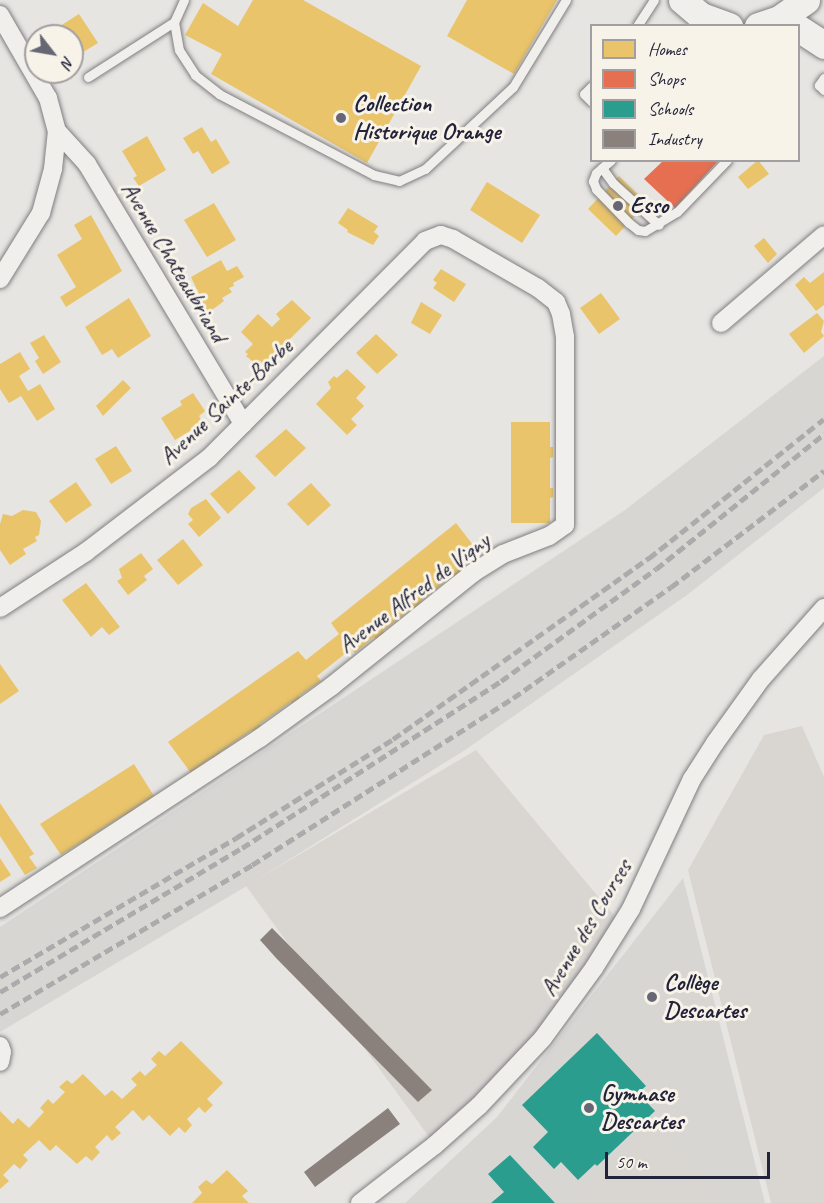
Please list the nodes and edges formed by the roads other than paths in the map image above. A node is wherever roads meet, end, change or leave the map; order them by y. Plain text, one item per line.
1 (184, 0) edge
2 (566, 0) edge
3 (654, 0) edge
4 (682, 0) edge
5 (806, 0) edge
6 (0, 15) edge
7 (174, 22) junction
8 (638, 24) edge
9 (723, 24) edge
10 (774, 24) edge
11 (800, 29) edge
12 (824, 45) edge
13 (88, 77) dead end
14 (824, 78) edge
15 (590, 87) edge
16 (824, 90) edge
17 (590, 101) edge
18 (57, 131) junction
19 (609, 162) edge
20 (725, 162) edge
21 (602, 168) junction
22 (659, 225) junction
23 (824, 235) edge
24 (441, 236) joint
25 (0, 279) edge
26 (721, 323) dead end
27 (243, 423) junction
28 (0, 608) edge
29 (824, 608) edge
30 (0, 908) edge
31 (0, 1046) edge
32 (0, 1062) edge
33 (360, 1203) edge

1 - 7 lane
2 - 7 lane
3 - 8 lane
4 - 9 main road
5 - 10 main road
6 - 18 street
7 - 13 lane
11 - 12 main road
14 - 16 lane
15 - 17 lane
18 - 25 street
18 - 27 street, Avenue Chateaubriand
19 - 21 lane
20 - 22 lane
21 - 22 lane
21 - 22 lane
23 - 26 street
24 - 27 street, Avenue Sainte-Barbe
24 - 30 street, Avenue Alfred de Vigny
27 - 28 street, Avenue Sainte-Barbe
29 - 33 street, Avenue des Courses
31 - 32 street

